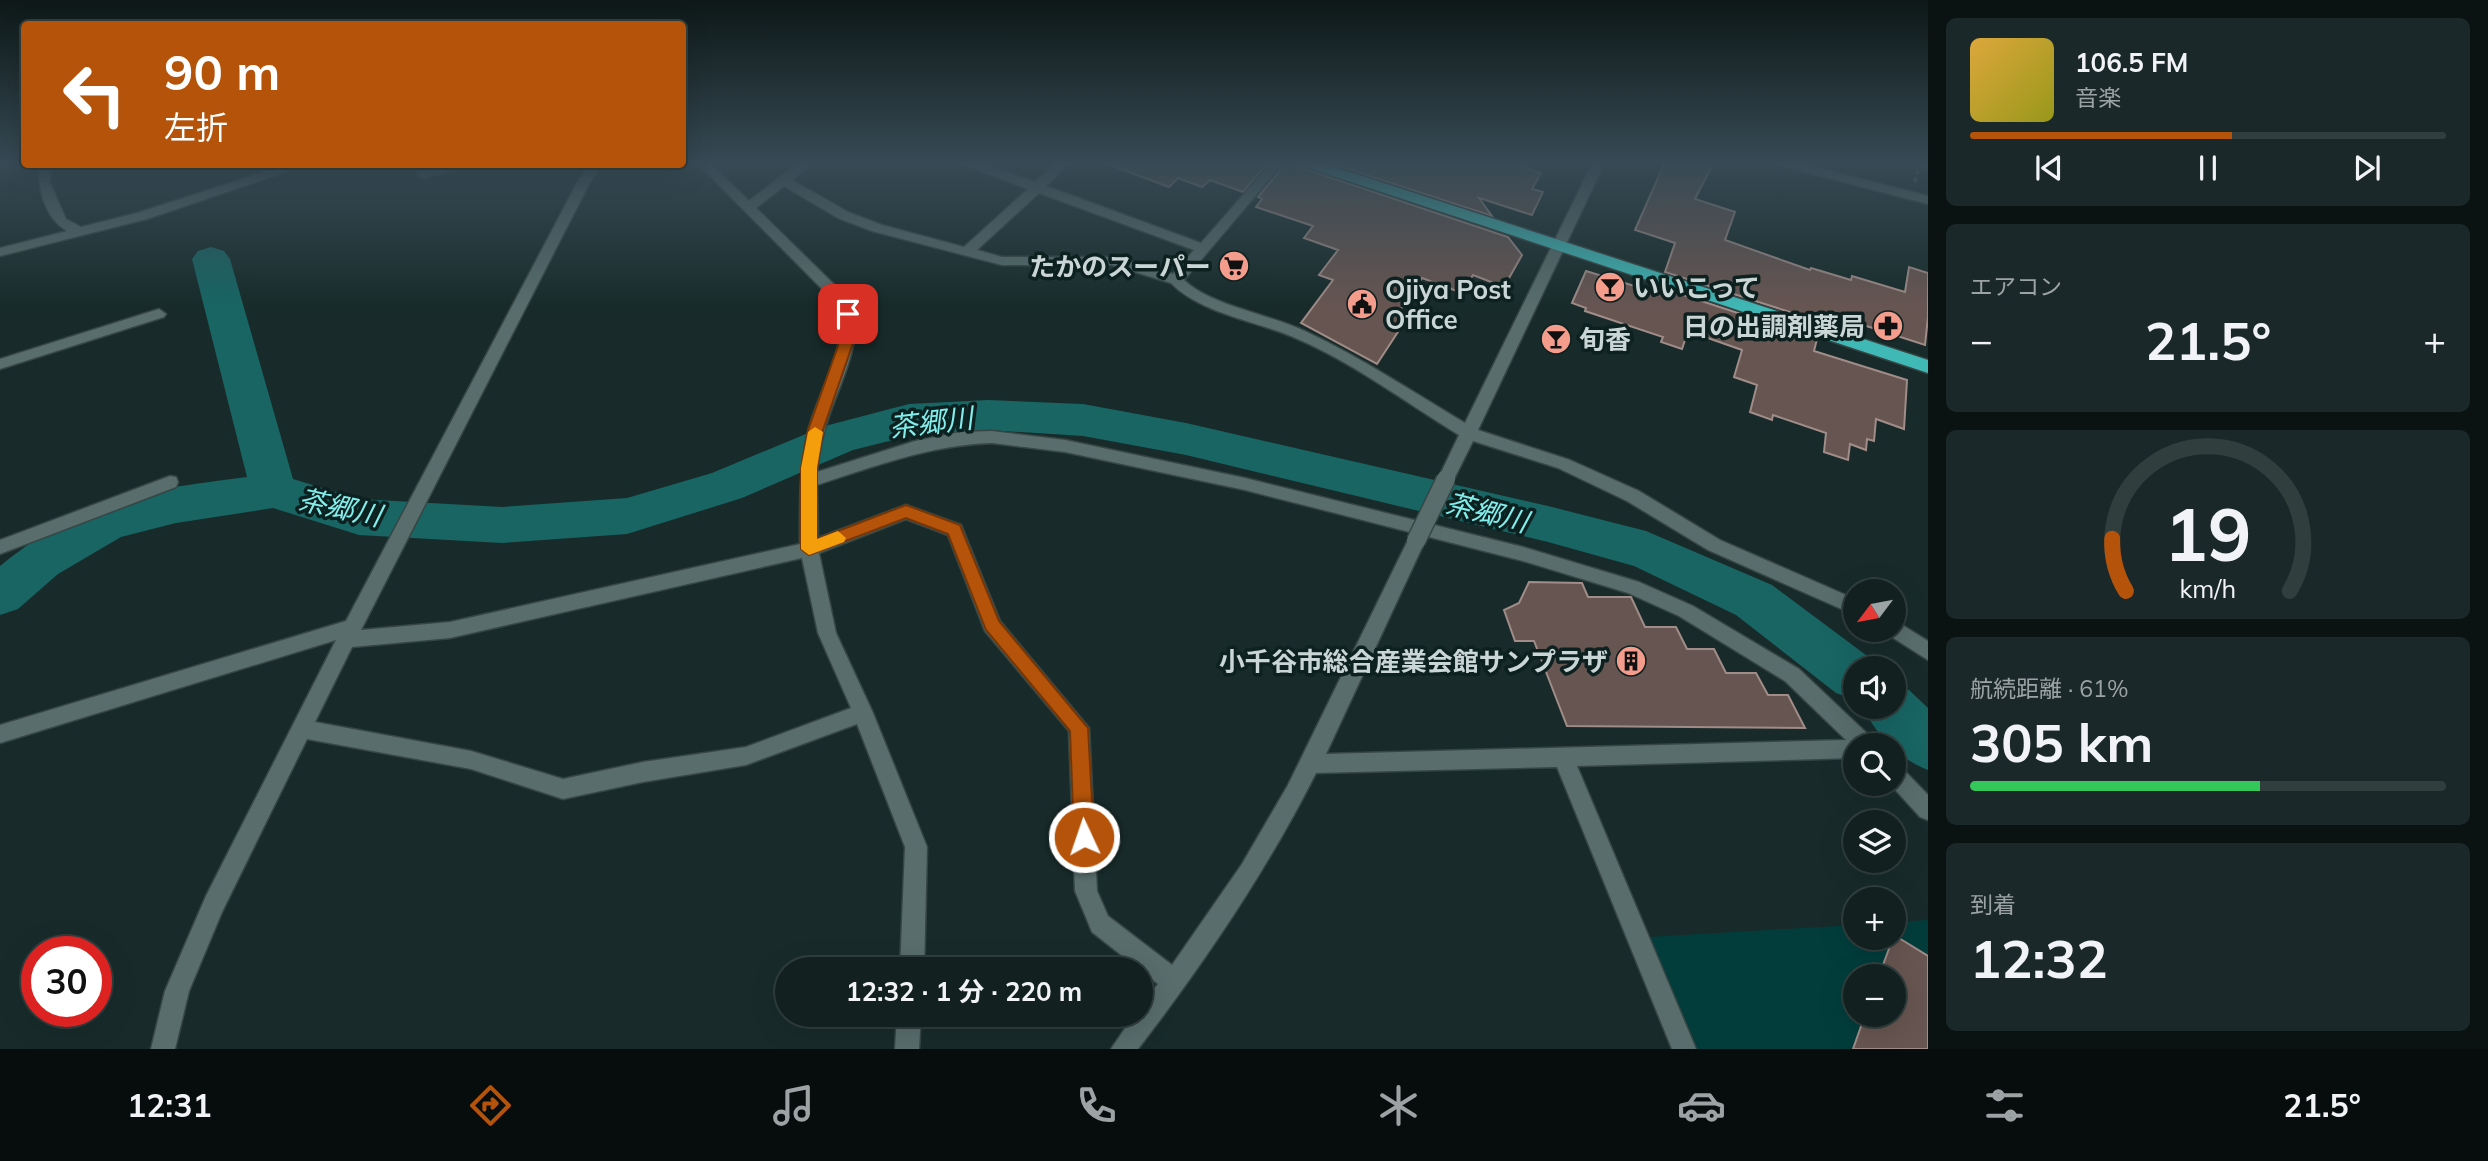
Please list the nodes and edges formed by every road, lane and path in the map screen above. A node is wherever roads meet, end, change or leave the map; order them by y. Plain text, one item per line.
1 (56, 211) edge
2 (158, 211) edge
3 (569, 211) edge
4 (755, 211) edge
5 (836, 211) edge
6 (1012, 211) edge
7 (1102, 211) edge
8 (1237, 211) edge
9 (1454, 211) edge
10 (1576, 211) edge
11 (79, 232) junction
12 (1560, 246) junction
13 (1202, 248) junction
14 (968, 251) junction
15 (0, 252) edge
16 (1176, 280) junction
17 (159, 314) dead end
18 (0, 364) edge
19 (1928, 367) edge
20 (1468, 433) junction
21 (809, 475) junction
22 (170, 482) dead end
23 (0, 547) edge
24 (809, 549) junction
25 (1843, 602) edge
26 (350, 633) junction
27 (1906, 636) edge
28 (1928, 652) edge
29 (863, 713) junction
30 (303, 729) junction
31 (1853, 733) edge
32 (0, 734) edge
33 (1843, 749) edge
34 (1563, 757) junction
35 (1310, 764) junction
36 (1906, 787) edge
37 (1928, 810) edge
38 (912, 957) edge
39 (1176, 983) junction
40 (908, 1027) edge
41 (163, 1049) edge
42 (907, 1049) edge
43 (1123, 1049) edge
44 (1684, 1049) edge

1 - 11 street
2 - 11 street
3 - 26 street
4 - 21 street
5 - 14 street
6 - 14 street
7 - 13 street
8 - 13 street
9 - 12 highway
10 - 12 street
11 - 15 street
12 - 19 highway
12 - 20 street
13 - 16 street
14 - 16 street
16 - 20 street
17 - 18 street
20 - 25 street
20 - 35 street, bridge
21 - 24 street
21 - 31 street
22 - 23 street
24 - 26 street
24 - 29 street
24 - 39 street
26 - 30 street
26 - 32 street
27 - 28 street
29 - 30 street
29 - 38 street
30 - 41 street
33 - 34 street
34 - 35 street
34 - 44 street
35 - 39 street
36 - 37 street
39 - 43 street
40 - 42 street

